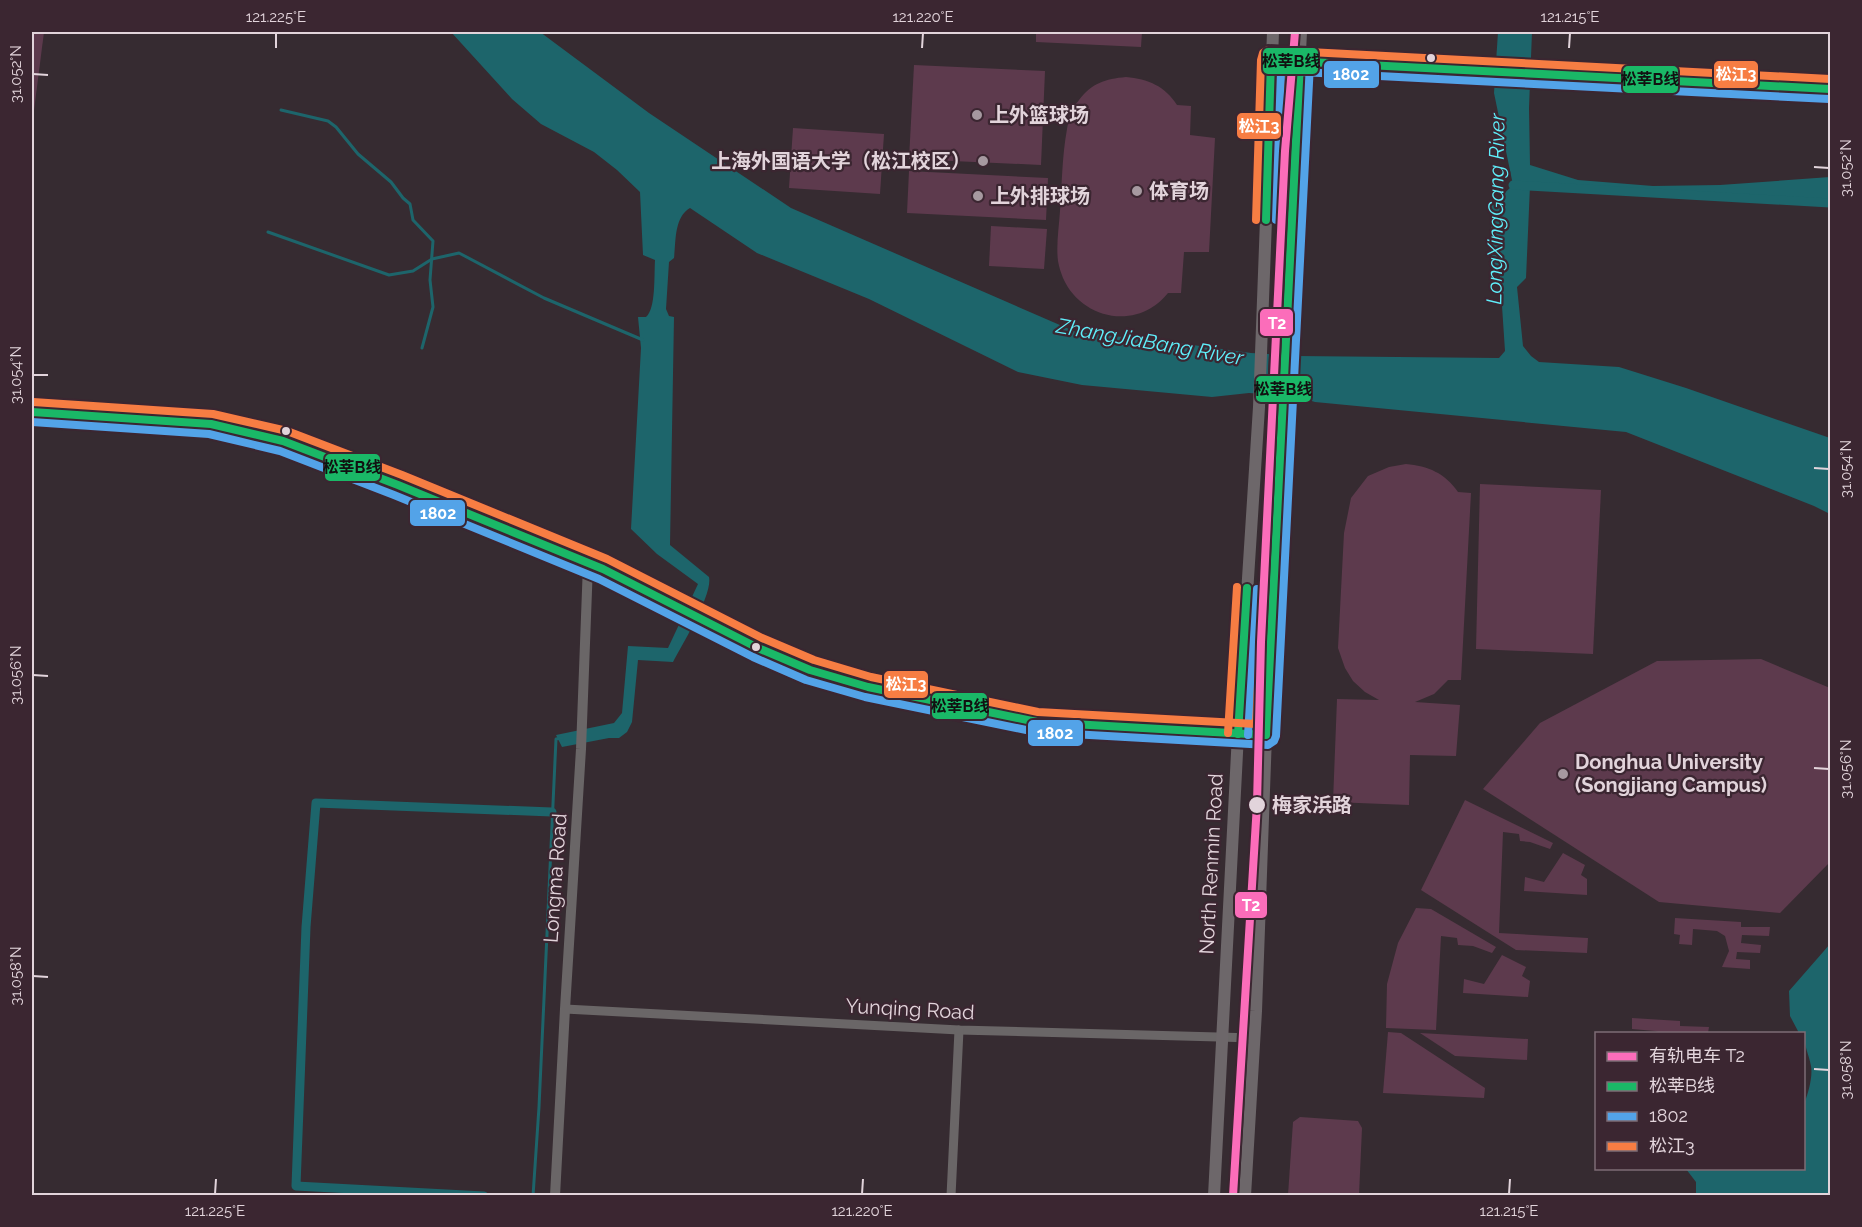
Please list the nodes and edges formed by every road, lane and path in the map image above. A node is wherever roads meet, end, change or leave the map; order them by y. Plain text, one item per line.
1 (1273, 32) edge
2 (1301, 32) edge
3 (1271, 60) junction
4 (1300, 62) junction
5 (1830, 89) edge
6 (32, 412) edge
7 (588, 564) junction
8 (1238, 734) junction
9 (1266, 735) junction
10 (564, 1010) junction
11 (959, 1030) junction
12 (1221, 1037) junction
13 (1255, 1038) junction
14 (555, 1196) edge
15 (951, 1196) edge
16 (1214, 1196) edge
17 (1245, 1196) edge

1 - 3 main road, North Renmin Road
2 - 4 main road
3 - 4 main road
3 - 8 main road, North Renmin Road
4 - 5 main road
4 - 9 main road
6 - 7 main road
7 - 8 main road
7 - 10 street, Longma Road
8 - 9 main road
8 - 12 main road, North Renmin Road
9 - 13 main road
10 - 11 street, Yunqing Road
10 - 14 street, Longma Road
11 - 12 street, Yunqing Road
11 - 15 street
12 - 13 street, Yunqing Road
12 - 16 main road, North Renmin Road
13 - 17 main road

